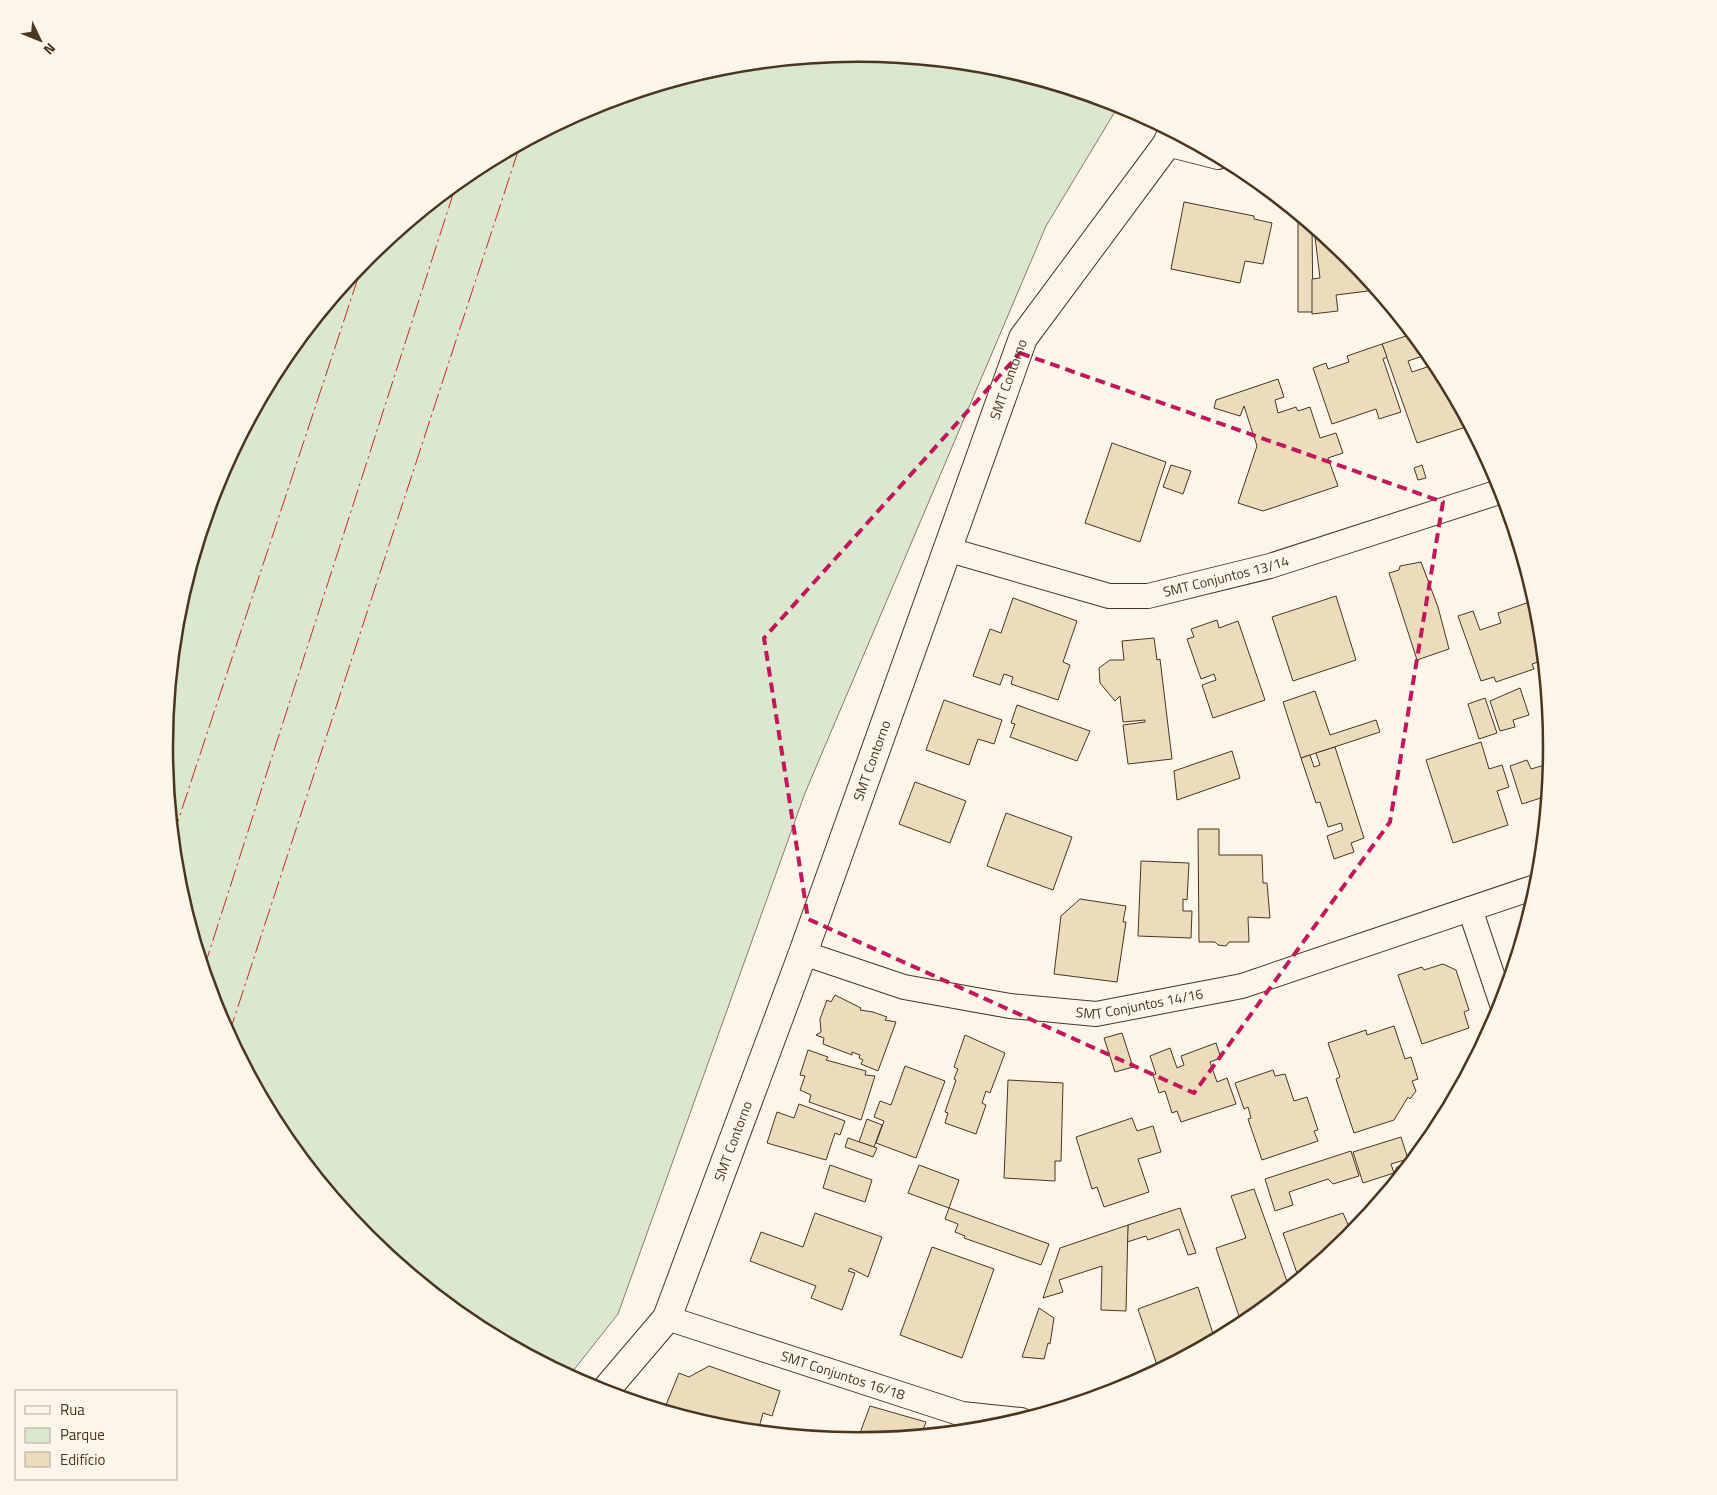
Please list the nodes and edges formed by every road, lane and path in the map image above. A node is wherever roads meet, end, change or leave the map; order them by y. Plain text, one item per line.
1 (1170, 138) edge
2 (1494, 494) edge
3 (946, 549) junction
4 (1528, 889) edge
5 (1470, 909) junction
6 (803, 953) junction
7 (1498, 992) edge
8 (667, 1318) junction
9 (610, 1385) edge
10 (998, 1418) edge

1 - 3 street, SMT Contorno
2 - 3 street, SMT Conjuntos 13/14
3 - 6 street, SMT Contorno
4 - 5 street, SMT Conjuntos 14/16
5 - 6 street, SMT Conjuntos 14/16
5 - 7 street
6 - 8 street, SMT Contorno
8 - 9 street, SMT Contorno
8 - 10 street, SMT Conjuntos 16/18

